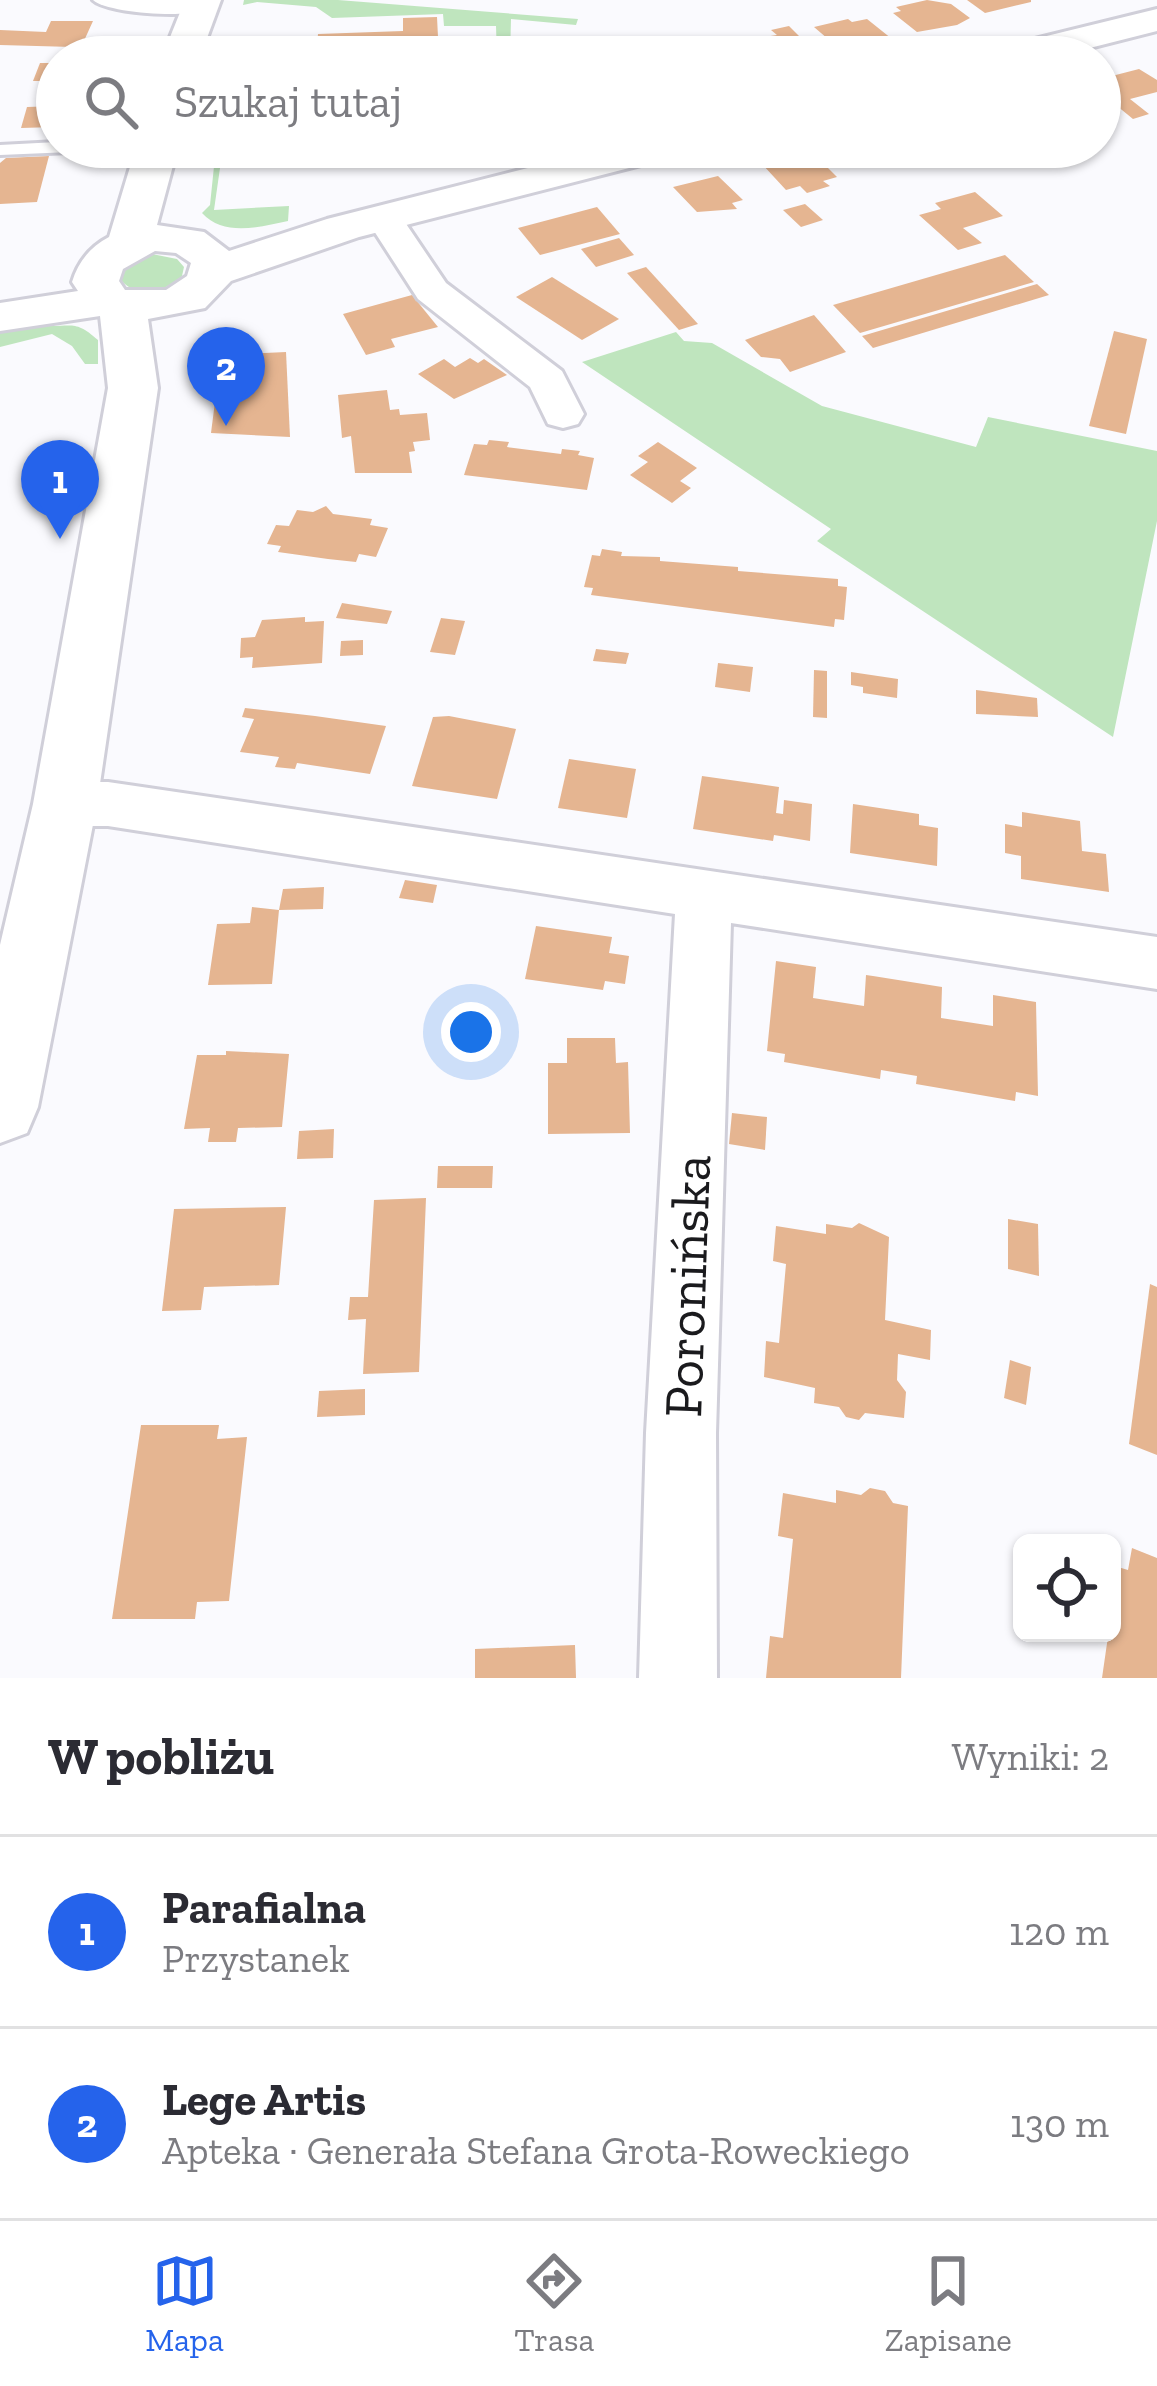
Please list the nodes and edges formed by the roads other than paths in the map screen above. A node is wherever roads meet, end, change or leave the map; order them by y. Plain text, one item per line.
1 (108, 0) edge
2 (202, 3) edge
3 (1153, 24) edge
4 (189, 36) edge
5 (1100, 36) edge
6 (36, 148) edge
7 (0, 150) edge
8 (154, 168) edge
9 (167, 168) edge
10 (579, 168) edge
11 (363, 223) junction
12 (193, 264) junction
13 (114, 279) junction
14 (0, 308) edge
15 (0, 317) edge
16 (133, 388) junction
17 (563, 414) dead end
18 (65, 804) junction
19 (704, 894) junction
20 (1157, 963) edge
21 (14, 978) edge
22 (0, 1107) edge
23 (678, 1678) edge

1 - 2 street
2 - 4 street
3 - 5 street
6 - 7 lane
8 - 13 street
9 - 12 street
10 - 11 street
11 - 12 street
11 - 17 street
12 - 13 street
12 - 13 street
12 - 16 street
13 - 14 street
13 - 15 street
13 - 16 street
16 - 18 street
18 - 19 street
18 - 21 street
19 - 20 street
19 - 23 street, Poronińska
21 - 22 street

